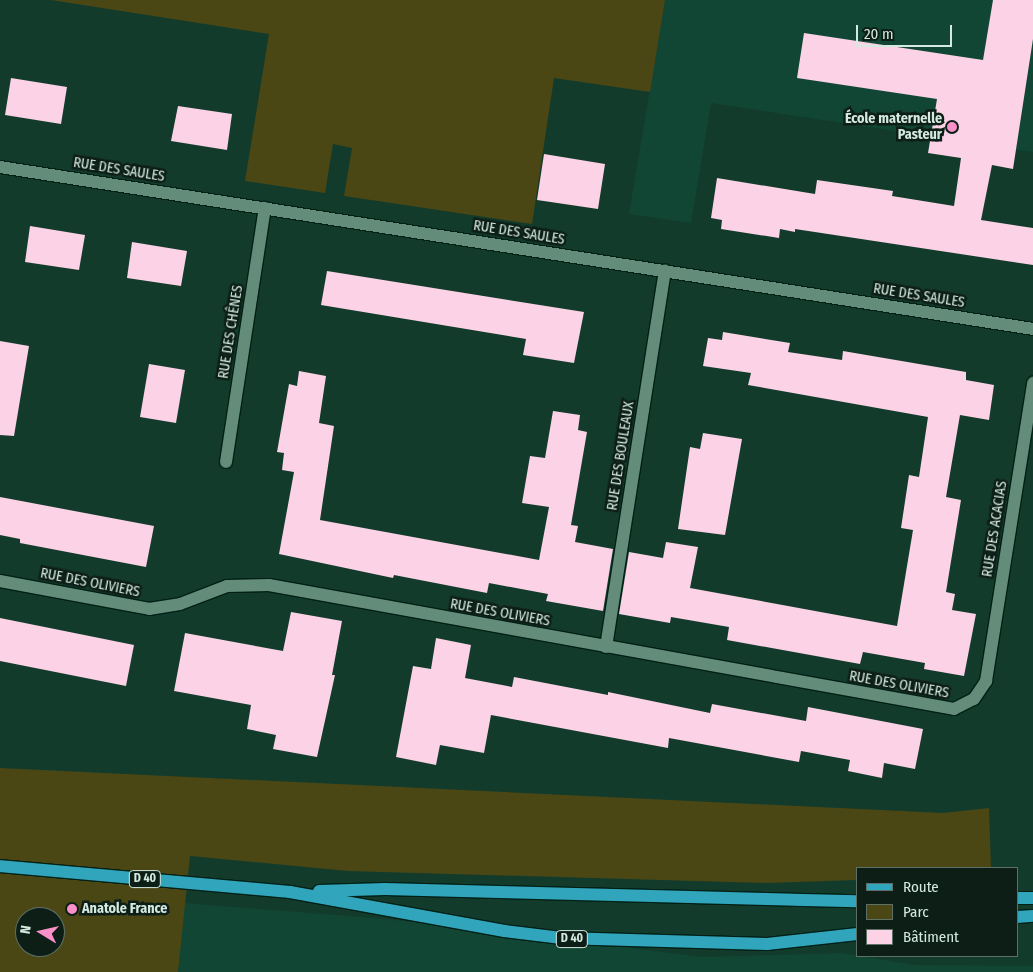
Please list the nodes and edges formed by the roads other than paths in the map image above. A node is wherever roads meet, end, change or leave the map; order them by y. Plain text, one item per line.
1 (0, 167) edge
2 (265, 208) junction
3 (665, 271) junction
4 (1033, 329) edge
5 (1033, 382) edge
6 (226, 462) dead end
7 (0, 581) edge
8 (606, 647) junction
9 (986, 680) joint
10 (0, 866) edge
11 (290, 892) junction
12 (1018, 898) edge
13 (1033, 898) edge
14 (856, 901) edge
15 (1033, 916) edge
16 (1018, 917) edge
17 (856, 934) edge

1 - 2 street, RUE DES SAULES
2 - 3 street, RUE DES SAULES
2 - 6 street, RUE DES CHÊNES
3 - 4 street, RUE DES SAULES
3 - 8 street, RUE DES BOULEAUX
5 - 9 street, RUE DES ACACIAS
7 - 8 street, RUE DES OLIVIERS
8 - 9 street, RUE DES OLIVIERS
10 - 11 main road, D 40
11 - 14 main road, D 40
11 - 17 main road, D 40
12 - 13 main road
15 - 16 main road

